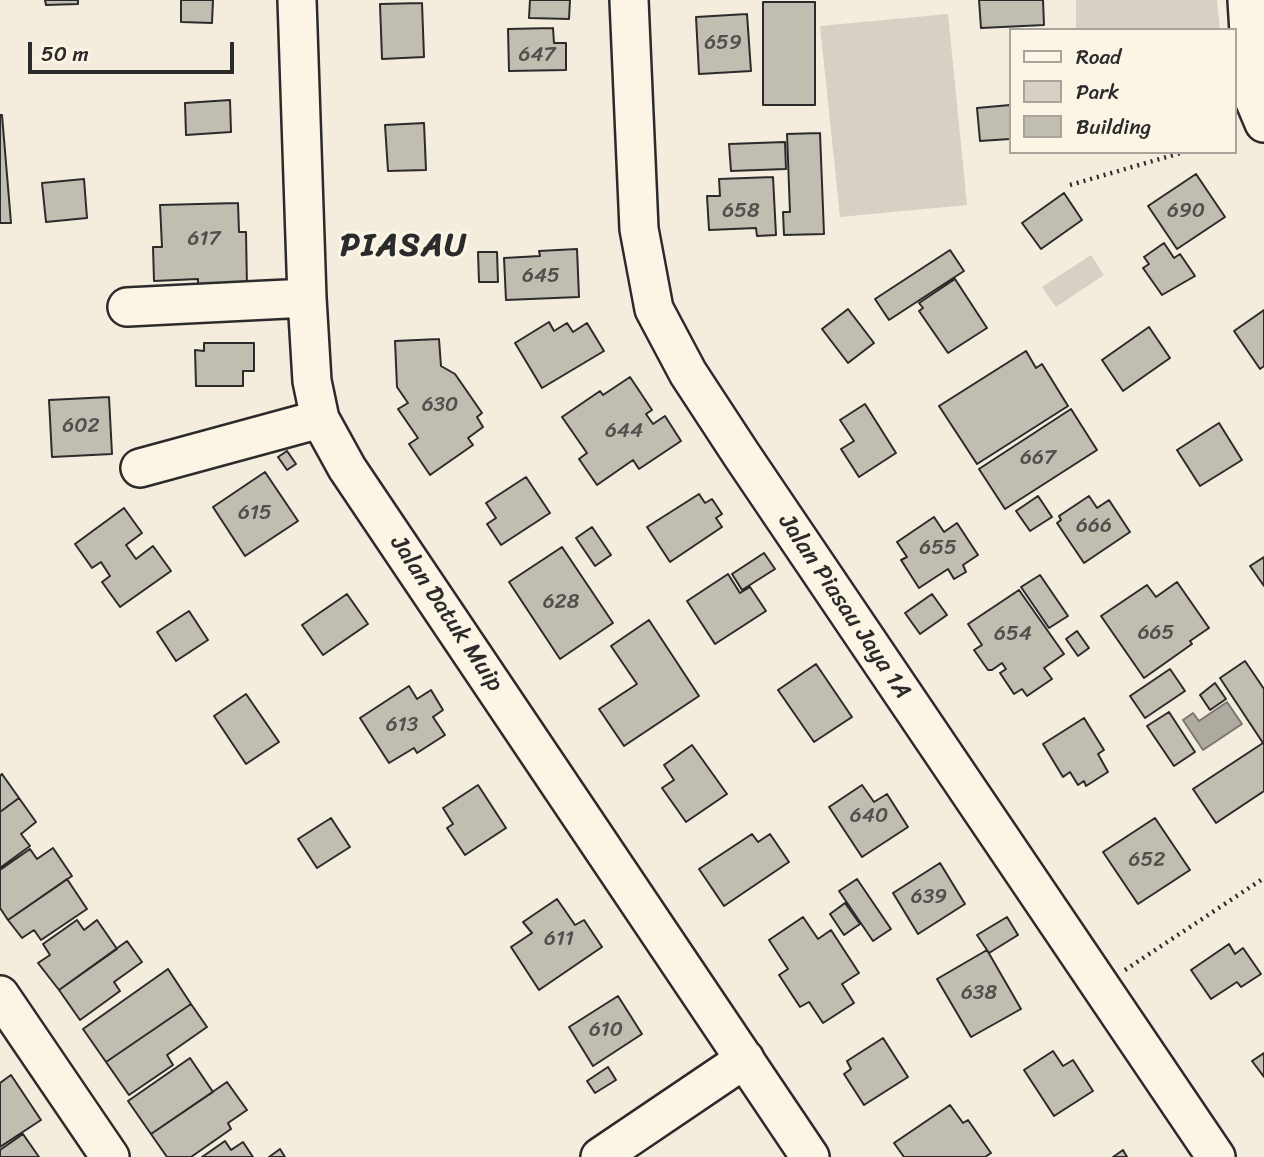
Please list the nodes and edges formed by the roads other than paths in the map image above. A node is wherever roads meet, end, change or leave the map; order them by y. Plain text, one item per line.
1 (297, 0) edge
2 (629, 0) edge
3 (1247, 0) edge
4 (1264, 123) edge
5 (307, 298) junction
6 (127, 307) dead end
7 (320, 419) junction
8 (140, 468) dead end
9 (0, 995) edge
10 (745, 1059) junction
11 (110, 1157) edge
12 (600, 1157) edge
13 (810, 1157) edge
14 (1216, 1157) edge

1 - 5 street, Jalan Datuk Muip
2 - 14 street, Jalan Piasau Jaya 1A
3 - 4 street
5 - 6 street
5 - 7 street, Jalan Datuk Muip
7 - 8 street
7 - 10 street, Jalan Datuk Muip
9 - 11 street
10 - 12 street
10 - 13 street, Jalan Datuk Muip

